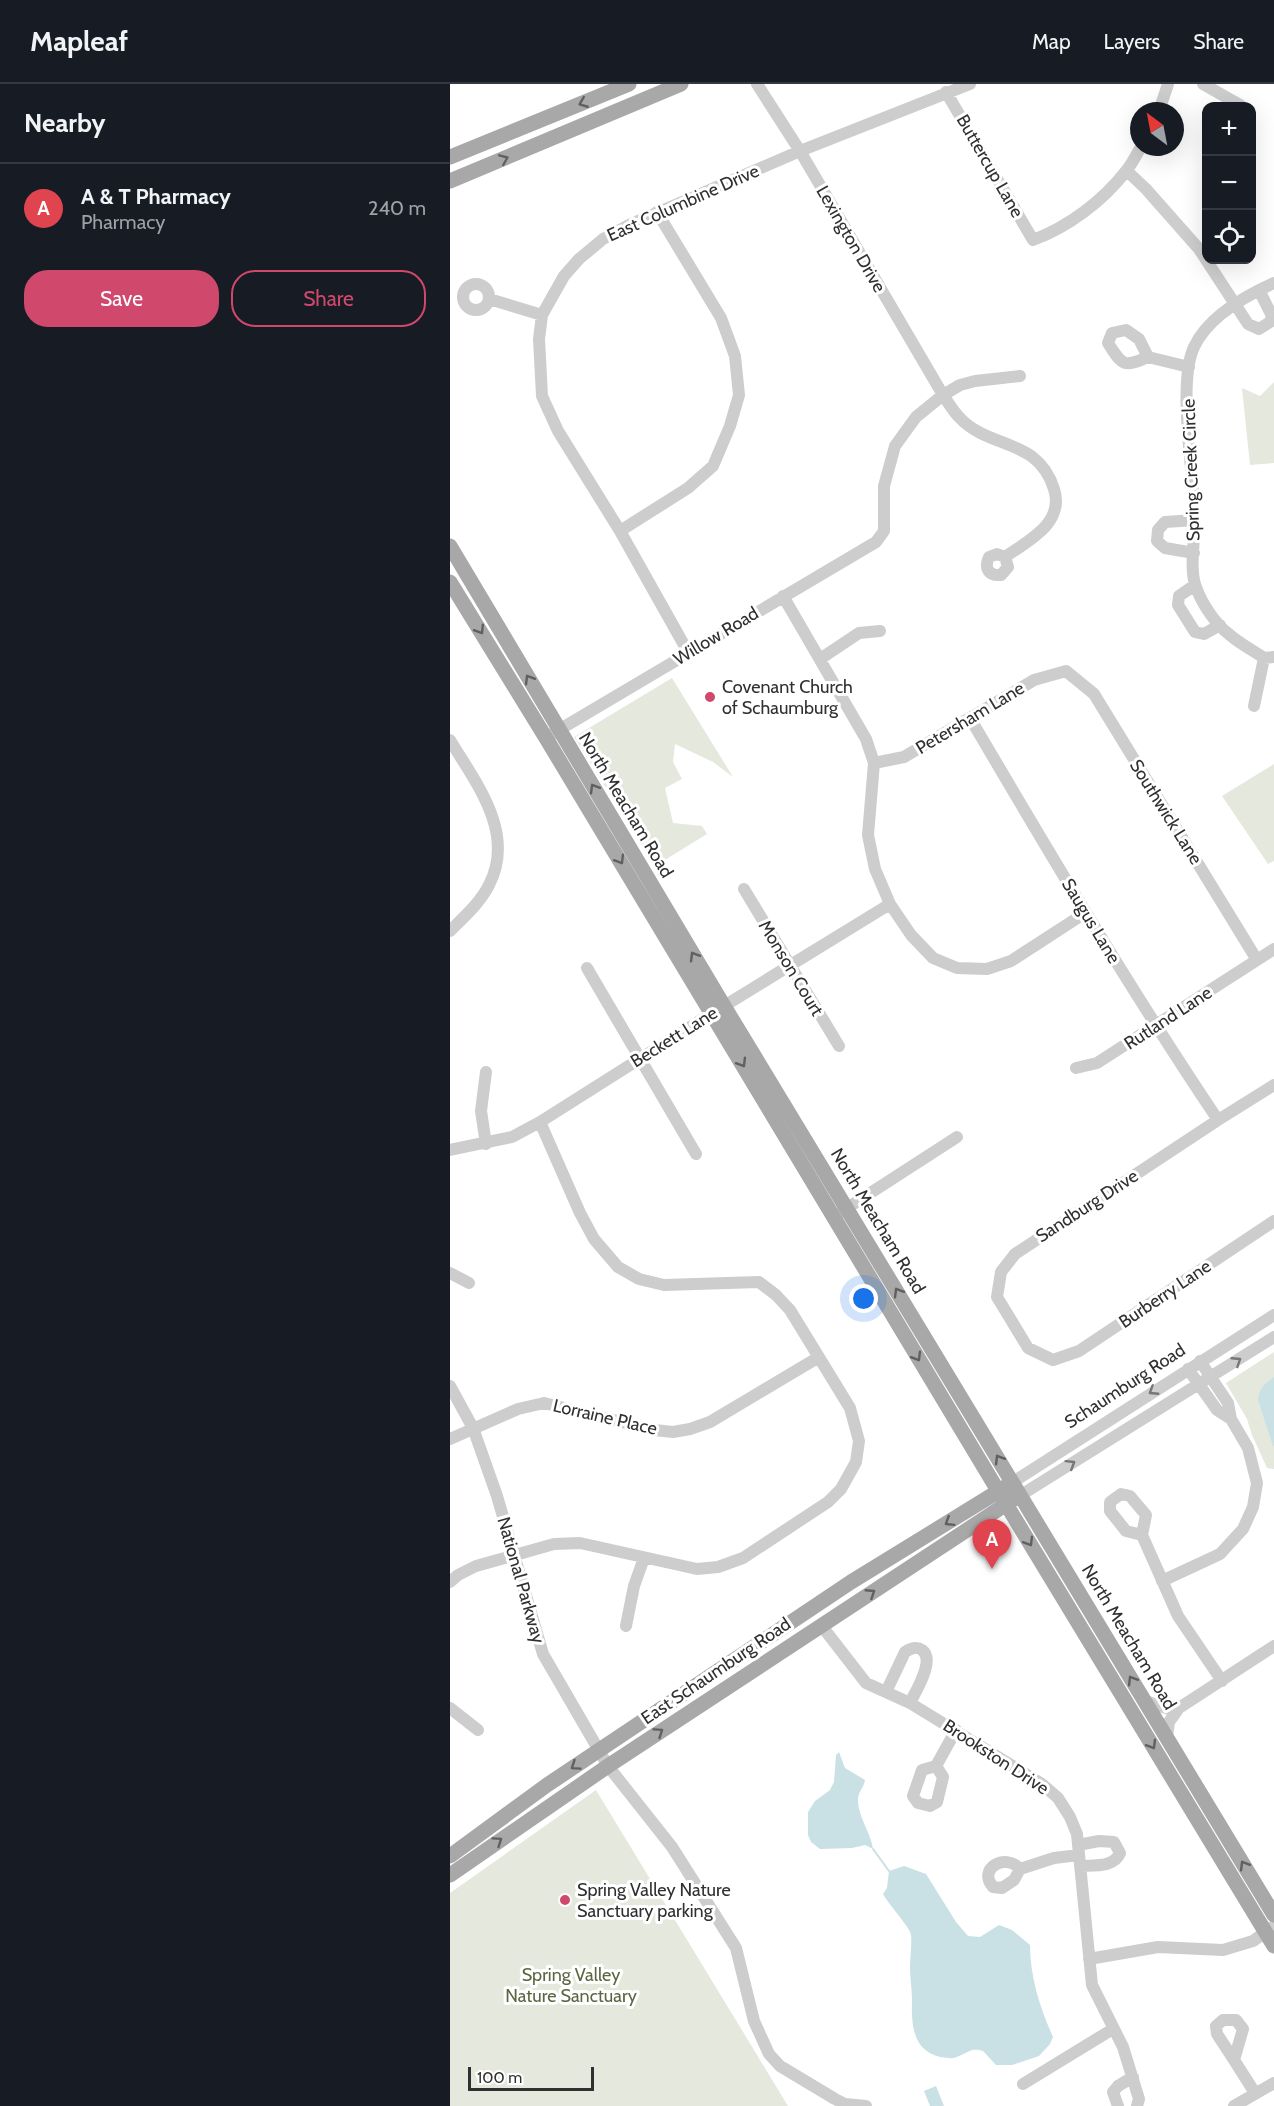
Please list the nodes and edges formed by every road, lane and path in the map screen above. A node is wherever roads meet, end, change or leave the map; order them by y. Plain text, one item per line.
1 (629, 84) edge
2 (681, 84) edge
3 (757, 84) edge
4 (970, 84) edge
5 (1168, 84) edge
6 (1203, 84) edge
7 (946, 92) junction
8 (1161, 102) edge
9 (1235, 102) edge
10 (800, 151) junction
11 (1136, 156) edge
12 (450, 157) edge
13 (1127, 171) junction
14 (450, 181) edge
15 (657, 212) junction
16 (1274, 283) edge
17 (1259, 290) junction
18 (489, 299) dead end
19 (1236, 304) junction
20 (542, 315) junction
21 (1148, 357) dead end
22 (1189, 368) junction
23 (1020, 376) dead end
24 (943, 395) junction
25 (1195, 520) junction
26 (620, 531) junction
27 (450, 546) edge
28 (1194, 553) junction
29 (1005, 557) dead end
30 (450, 582) edge
31 (1195, 585) junction
32 (783, 596) junction
33 (1220, 626) junction
34 (880, 631) dead end
35 (688, 652) junction
36 (1269, 658) edge
37 (820, 659) junction
38 (1066, 671) joint
39 (1254, 706) dead end
40 (970, 718) junction
41 (552, 734) junction
42 (450, 740) edge
43 (874, 763) junction
44 (744, 889) dead end
45 (890, 904) junction
46 (1085, 914) junction
47 (450, 931) edge
48 (1274, 950) edge
49 (1257, 960) junction
50 (790, 967) junction
51 (587, 968) dead end
52 (718, 1010) junction
53 (1156, 1026) junction
54 (839, 1046) dead end
55 (640, 1058) junction
56 (1076, 1068) dead end
57 (486, 1072) dead end
58 (1274, 1085) edge
59 (1218, 1120) junction
60 (540, 1122) junction
61 (957, 1137) dead end
62 (486, 1144) junction
63 (450, 1150) edge
64 (696, 1154) dead end
65 (841, 1212) junction
66 (1274, 1221) edge
67 (450, 1273) edge
68 (469, 1283) dead end
69 (1274, 1315) edge
70 (1274, 1337) edge
71 (819, 1357) junction
72 (1053, 1360) joint
73 (1200, 1361) junction
74 (1188, 1369) junction
75 (1211, 1378) junction
76 (1200, 1385) junction
77 (450, 1386) edge
78 (1230, 1419) junction
79 (473, 1428) junction
80 (450, 1439) edge
81 (1017, 1488) junction
82 (1002, 1498) junction
83 (1142, 1535) dead end
84 (513, 1555) junction
85 (644, 1558) junction
86 (1162, 1581) junction
87 (450, 1582) edge
88 (822, 1624) junction
89 (626, 1626) dead end
90 (1274, 1646) edge
91 (1222, 1681) junction
92 (886, 1692) junction
93 (1145, 1701) junction
94 (910, 1703) junction
95 (450, 1708) edge
96 (1179, 1708) junction
97 (478, 1730) dead end
98 (956, 1730) junction
99 (1167, 1737) junction
100 (599, 1750) junction
101 (608, 1766) junction
102 (936, 1766) dead end
103 (1079, 1856) junction
104 (450, 1857) edge
105 (1020, 1869) dead end
106 (450, 1875) edge
107 (1274, 1915) edge
108 (1270, 1929) edge
109 (1274, 1946) edge
110 (1089, 1959) junction
111 (1113, 2029) junction
112 (1234, 2060) dead end
113 (1133, 2077) junction
114 (1274, 2083) edge
115 (1023, 2084) dead end
116 (1255, 2093) junction
117 (866, 2106) edge
118 (1118, 2106) edge
119 (1137, 2106) edge
120 (1234, 2106) edge

1 -> 12 main road
14 -> 2 main road
3 - 10 street, Lexington Drive
4 - 7 street, East Columbine Drive
5 - 8 street
6 - 9 street
7 - 10 street, East Columbine Drive
7 - 13 street, Buttercup Lane
10 - 15 street, East Columbine Drive
10 - 24 street, Lexington Drive
11 - 13 street
13 - 19 street
15 - 20 street, East Columbine Drive
15 - 26 street
16 - 17 street, Spring Creek Circle
17 - 19 street, Spring Creek Circle
17 - 19 street
18 - 20 street
19 - 22 street, Spring Creek Circle
20 - 26 street, East Columbine Drive
21 - 22 street
22 - 25 street, Spring Creek Circle
23 - 24 street
24 - 29 street, Lexington Drive
24 - 32 street, Willow Road
25 - 28 street, Spring Creek Circle
25 - 28 street
26 - 35 street, East Columbine Drive
41 -> 27 main road, North Meacham Road
28 - 31 street, Spring Creek Circle
30 -> 41 main road, North Meacham Road
31 - 33 street, Spring Creek Circle
31 - 33 street
32 - 35 street, Willow Road
32 - 37 street
33 - 36 street, Spring Creek Circle
34 - 37 street
35 - 41 street, Willow Road
36 - 39 street
37 - 43 street
38 - 40 street, Petersham Lane
38 - 49 street, Southwick Lane
40 - 43 street, Petersham Lane
40 - 46 street, Saugus Lane
41 - 52 main road, North Meacham Road
42 - 47 street
43 - 45 street
44 - 50 street, Monson Court
45 - 46 street
45 - 50 street, Beckett Lane
46 - 53 street, Saugus Lane
48 - 49 street, Rutland Lane
49 - 53 street, Rutland Lane
50 - 52 street, Beckett Lane
50 - 54 street, Monson Court
51 - 55 street
52 - 55 street, Beckett Lane
52 - 65 main road, North Meacham Road
53 - 56 street, Rutland Lane
53 - 59 street, Saugus Lane
55 - 60 street, Beckett Lane
55 - 64 street
57 - 62 street
58 - 59 street, Sandburg Drive
59 - 72 street, Sandburg Drive
60 - 62 street, Beckett Lane
60 - 71 street
61 - 65 street
62 - 63 street, Beckett Lane
81 -> 65 main road, North Meacham Road
65 -> 82 main road, North Meacham Road
66 - 72 street, Burberry Lane
67 - 68 street
69 - 73 street, Schaumburg Road
75 -> 70 street, Schaumburg Road
71 - 79 street, Lorraine Place
71 - 85 street
73 - 74 street, Schaumburg Road
73 - 75 street
74 - 76 street
74 -> 81 street, Schaumburg Road
75 - 76 street, Schaumburg Road
75 - 78 street
76 - 78 street
81 -> 76 street, Schaumburg Road
77 - 79 street, National Parkway
78 - 86 street
79 - 80 street, Lorraine Place
79 - 84 street, National Parkway
81 - 82 main road, Schaumburg Road
93 -> 81 main road, North Meacham Road
88 -> 82 main road, East Schaumburg Road
82 -> 100 main road, East Schaumburg Road
82 -> 108 main road, North Meacham Road
83 - 86 street
84 - 85 street
84 - 87 street
84 - 100 street, National Parkway
85 - 89 street
86 - 91 street
88 - 92 street, Brookston Drive
101 -> 88 main road, East Schaumburg Road
90 - 91 street
91 - 96 street
92 - 94 street, Brookston Drive
92 - 94 street
93 - 96 street
93 - 99 main road, North Meacham Road
94 - 98 street, Brookston Drive
95 - 97 street
96 - 99 street
98 - 102 street
98 - 103 street, Brookston Drive
107 -> 99 main road, North Meacham Road
100 - 101 street, National Parkway
100 -> 104 main road, East Schaumburg Road
106 -> 101 main road, East Schaumburg Road
101 - 117 street, National Parkway
103 - 105 street
103 - 110 street, Brookston Drive
108 - 109 main road, North Meacham Road
108 - 110 street
110 - 111 street, Brookston Drive
111 - 113 street, Brookston Drive
111 - 115 street
112 - 116 street
113 - 118 street
113 - 119 street, Brookston Drive
114 - 116 street
116 - 120 street

